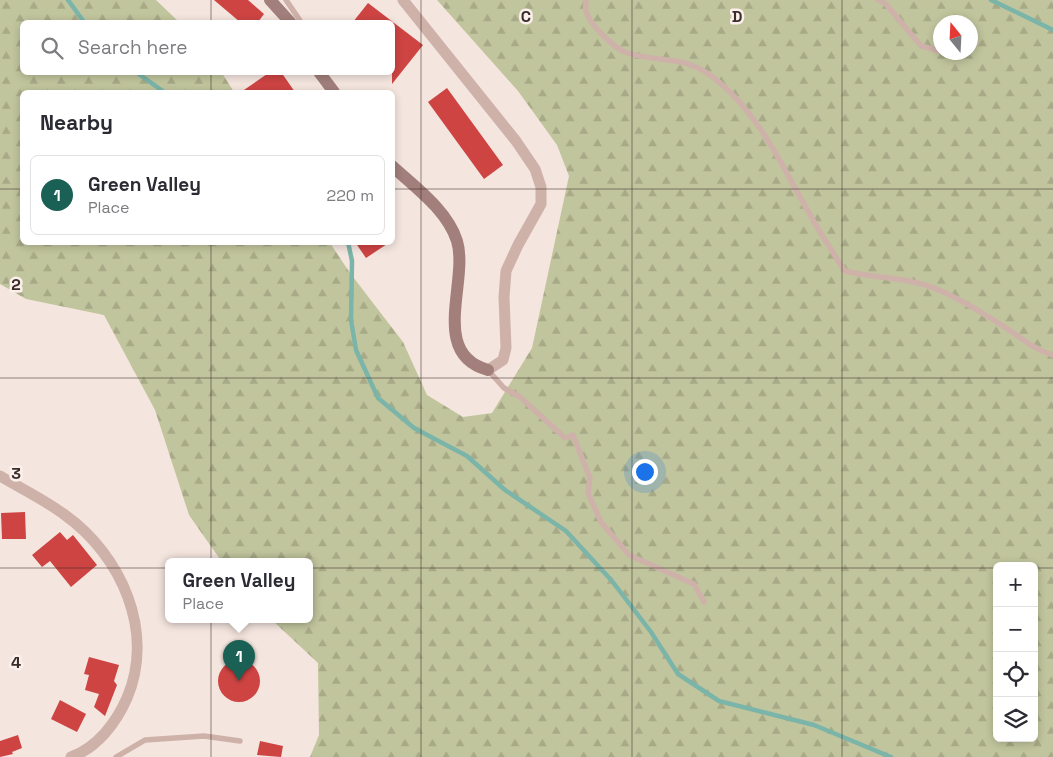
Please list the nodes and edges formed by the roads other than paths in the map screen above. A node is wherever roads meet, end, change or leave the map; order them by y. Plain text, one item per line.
1 (270, 0) edge
2 (286, 0) edge
3 (403, 0) edge
4 (586, 0) edge
5 (878, 0) edge
6 (288, 20) edge
7 (301, 20) edge
8 (933, 49) edge
9 (321, 75) edge
10 (332, 90) edge
11 (395, 169) edge
12 (1053, 355) edge
13 (488, 370) junction
14 (0, 476) edge
15 (704, 602) dead end
16 (240, 741) dead end
17 (78, 756) edge
18 (116, 757) edge

1 - 6 main road
2 - 7 lane
3 - 13 street
4 - 12 lane
5 - 8 lane
9 - 10 main road
11 - 13 main road
13 - 15 lane
14 - 17 street
16 - 18 lane

